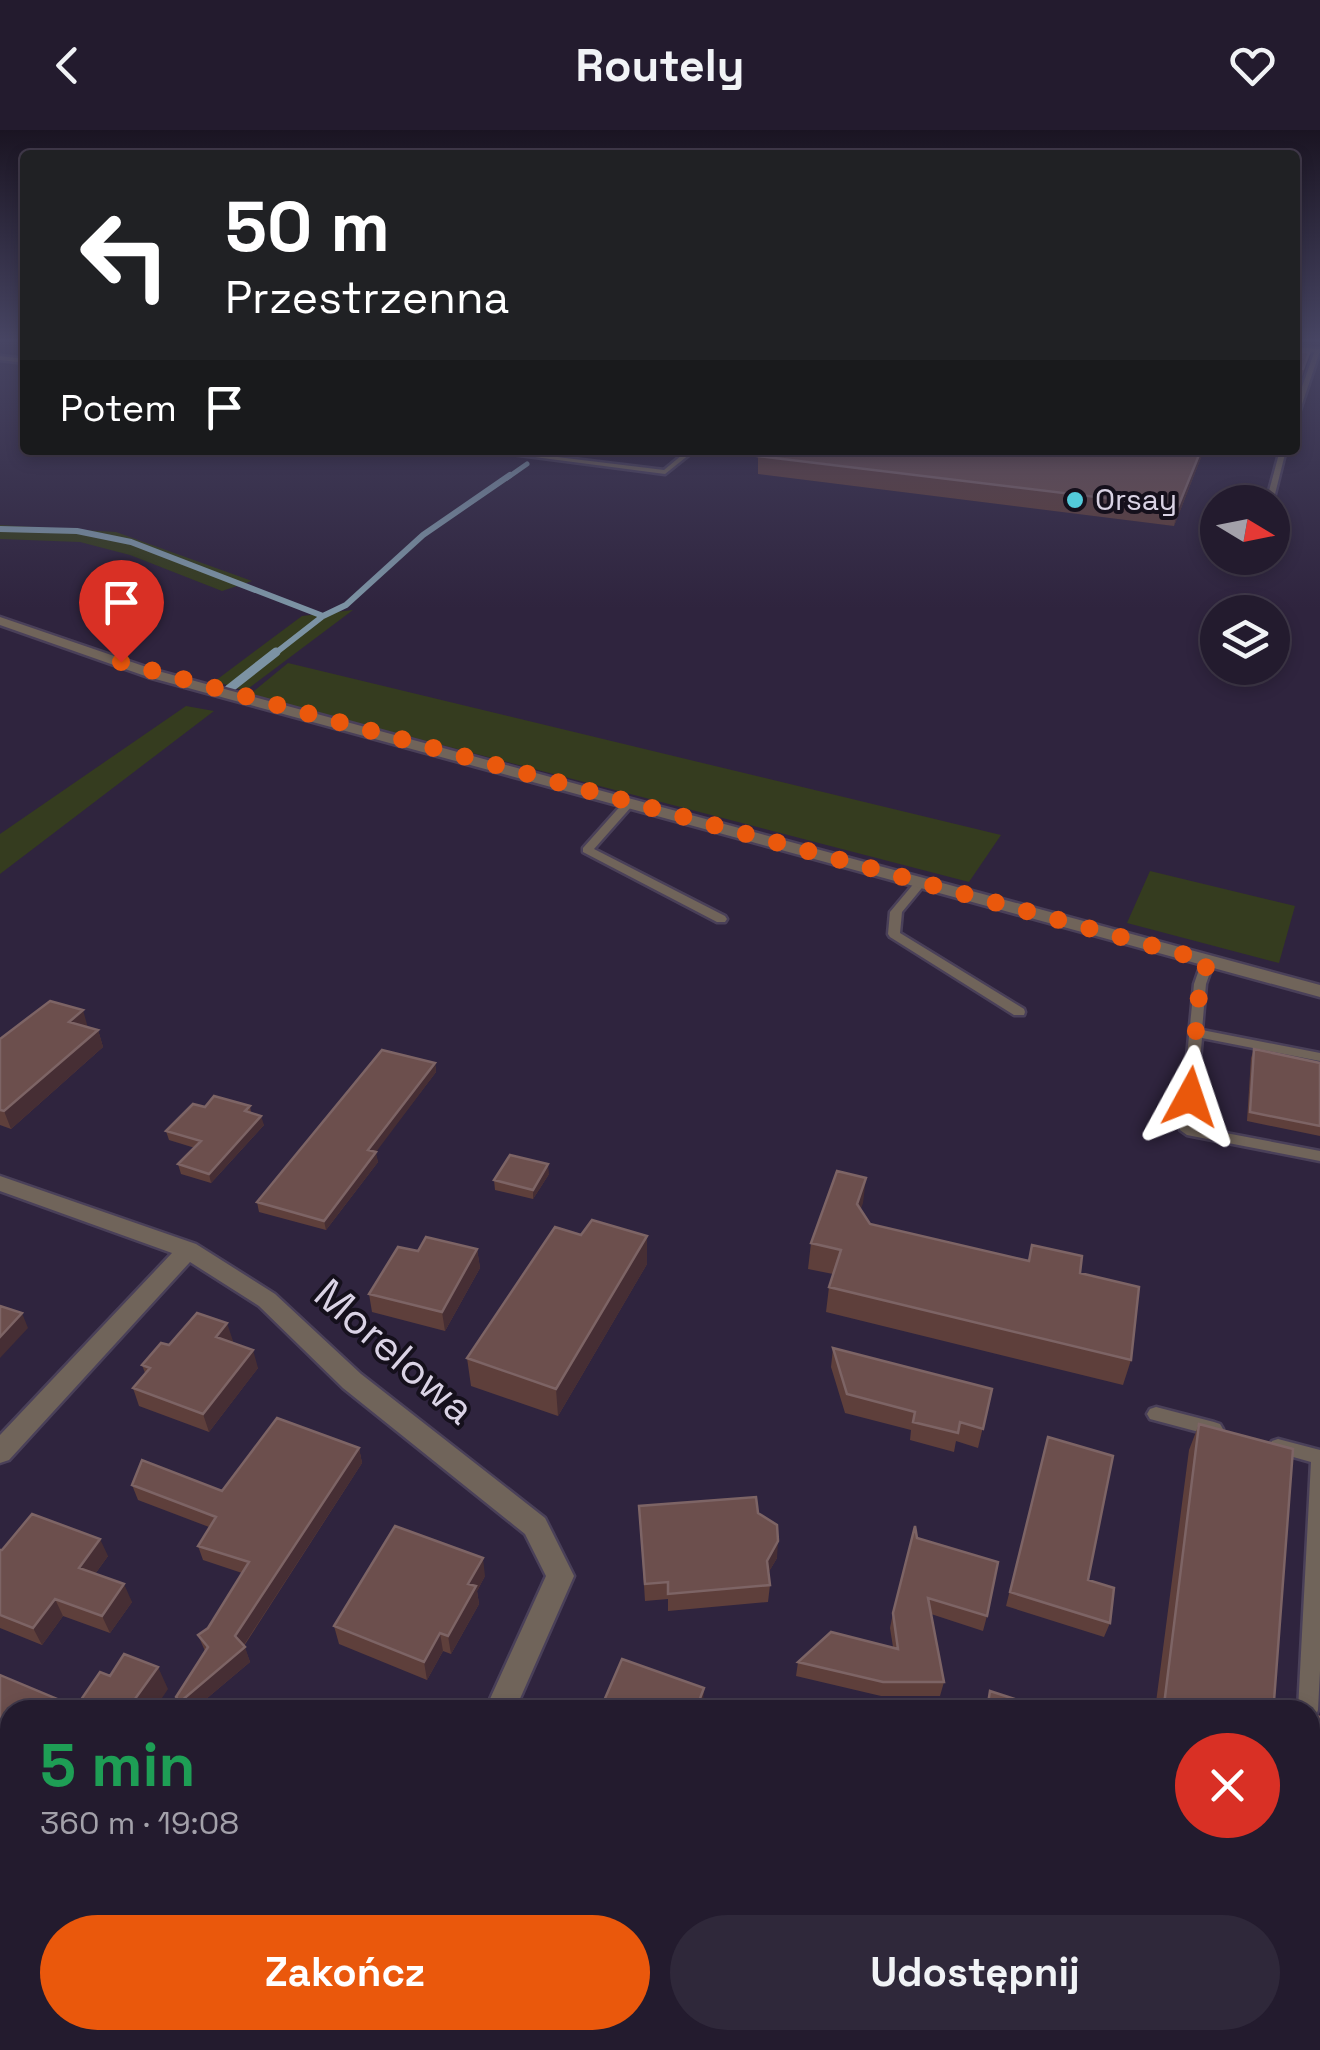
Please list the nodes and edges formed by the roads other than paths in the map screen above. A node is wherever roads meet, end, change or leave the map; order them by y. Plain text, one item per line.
1 (525, 455) edge
2 (686, 455) edge
3 (1282, 455) edge
4 (1274, 485) edge
5 (0, 621) edge
6 (628, 804) junction
7 (920, 883) junction
8 (721, 919) dead end
9 (1208, 961) junction
10 (1320, 991) edge
11 (1019, 1012) dead end
12 (1196, 1033) junction
13 (1320, 1058) edge
14 (1320, 1156) edge
15 (0, 1182) edge
16 (188, 1250) junction
17 (1156, 1414) dead end
18 (1229, 1433) edge
19 (1266, 1443) edge
20 (0, 1452) edge
21 (1320, 1458) edge
22 (504, 1700) edge
23 (1308, 1700) edge

1 - 2 lane
3 - 4 lane
5 - 6 street
6 - 7 street
6 - 8 lane
7 - 9 street
7 - 11 lane
9 - 10 street
9 - 12 lane
12 - 13 lane
12 - 14 lane
15 - 16 street, Morelowa
16 - 20 street
16 - 22 street, Morelowa
17 - 18 lane
19 - 21 lane
21 - 23 lane

